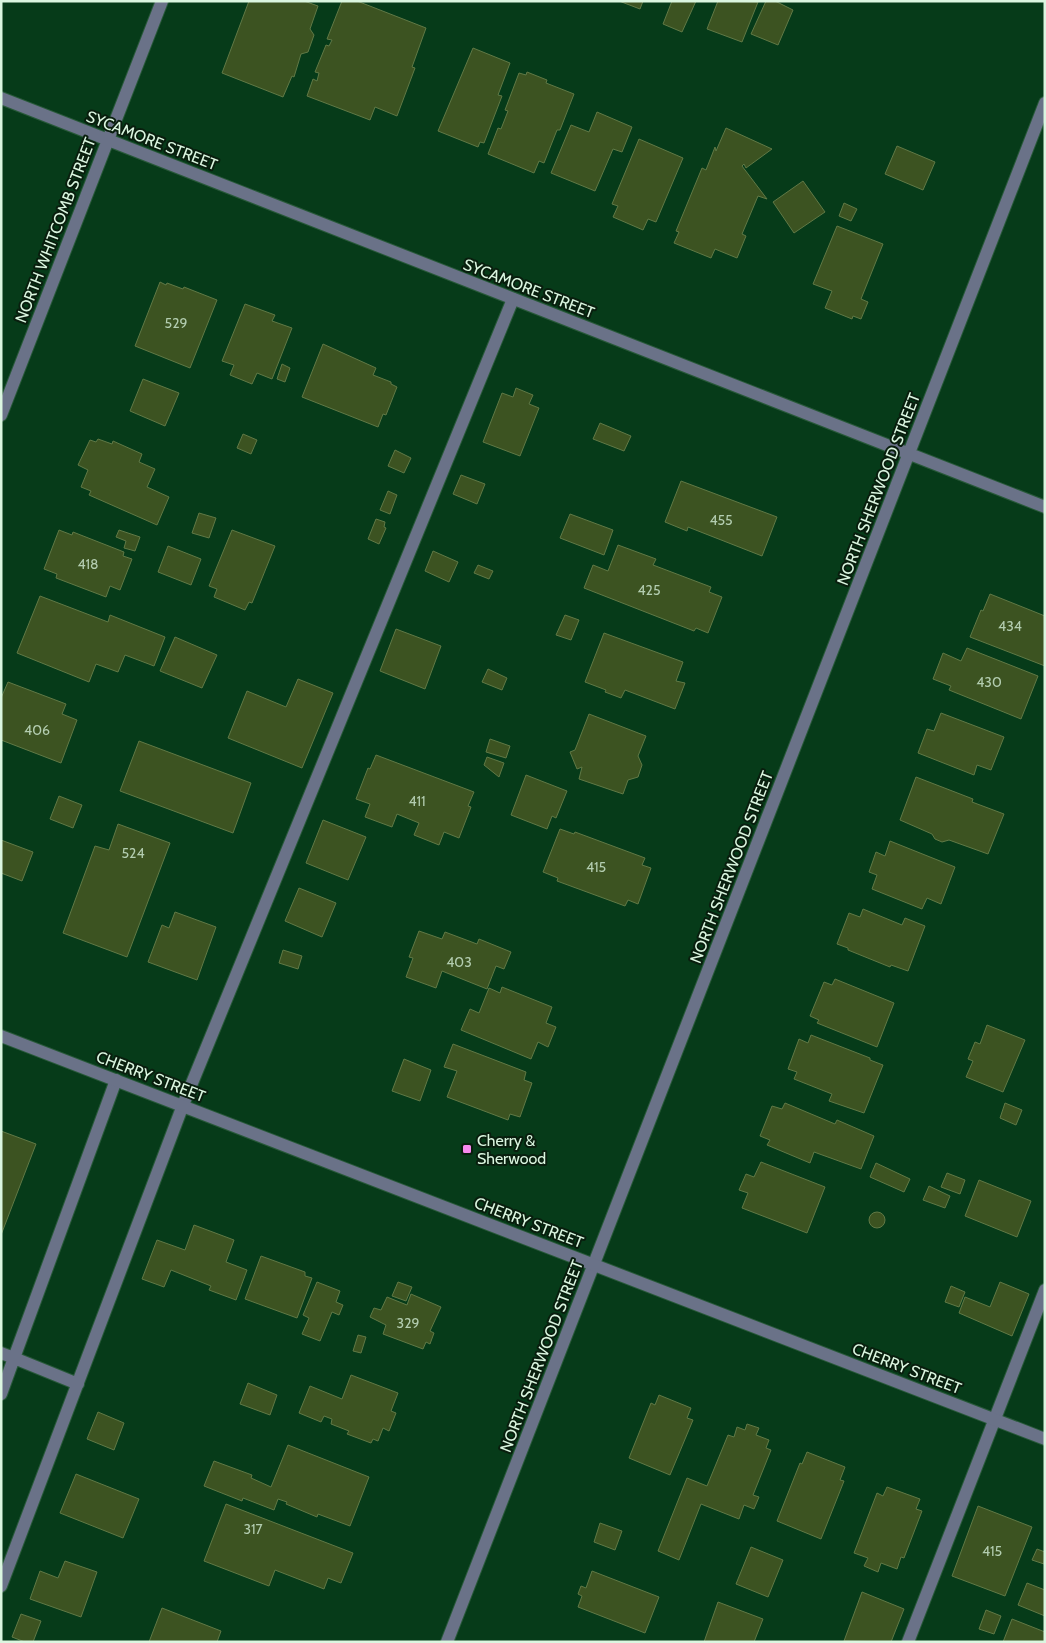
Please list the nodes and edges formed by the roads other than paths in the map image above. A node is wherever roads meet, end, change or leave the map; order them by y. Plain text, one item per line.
1 (162, 1) edge
2 (1, 98) edge
3 (1045, 103) edge
4 (108, 140) junction
5 (512, 299) junction
6 (1, 415) edge
7 (909, 454) junction
8 (1045, 507) edge
9 (1, 1036) edge
10 (116, 1080) junction
11 (183, 1105) junction
12 (593, 1265) junction
13 (1045, 1290) edge
14 (1, 1353) edge
15 (14, 1358) junction
16 (78, 1384) junction
17 (1, 1394) edge
18 (995, 1420) junction
19 (1045, 1439) edge
20 (1, 1586) edge
21 (447, 1642) edge
22 (908, 1642) edge

1 - 4 street, NORTH WHITCOMB STREET
2 - 4 street, SYCAMORE STREET
3 - 7 street, NORTH SHERWOOD STREET
4 - 5 street, SYCAMORE STREET
4 - 6 street, NORTH WHITCOMB STREET
5 - 7 street, SYCAMORE STREET
5 - 11 street
7 - 8 street, SYCAMORE STREET
7 - 12 street, NORTH SHERWOOD STREET
9 - 10 street, CHERRY STREET
10 - 11 street, CHERRY STREET
10 - 15 street
11 - 12 street, CHERRY STREET
11 - 16 street
12 - 18 street, CHERRY STREET
12 - 21 street, NORTH SHERWOOD STREET
13 - 18 street
14 - 15 street
15 - 16 street
15 - 17 street
16 - 20 street
18 - 19 street, CHERRY STREET
18 - 22 street

